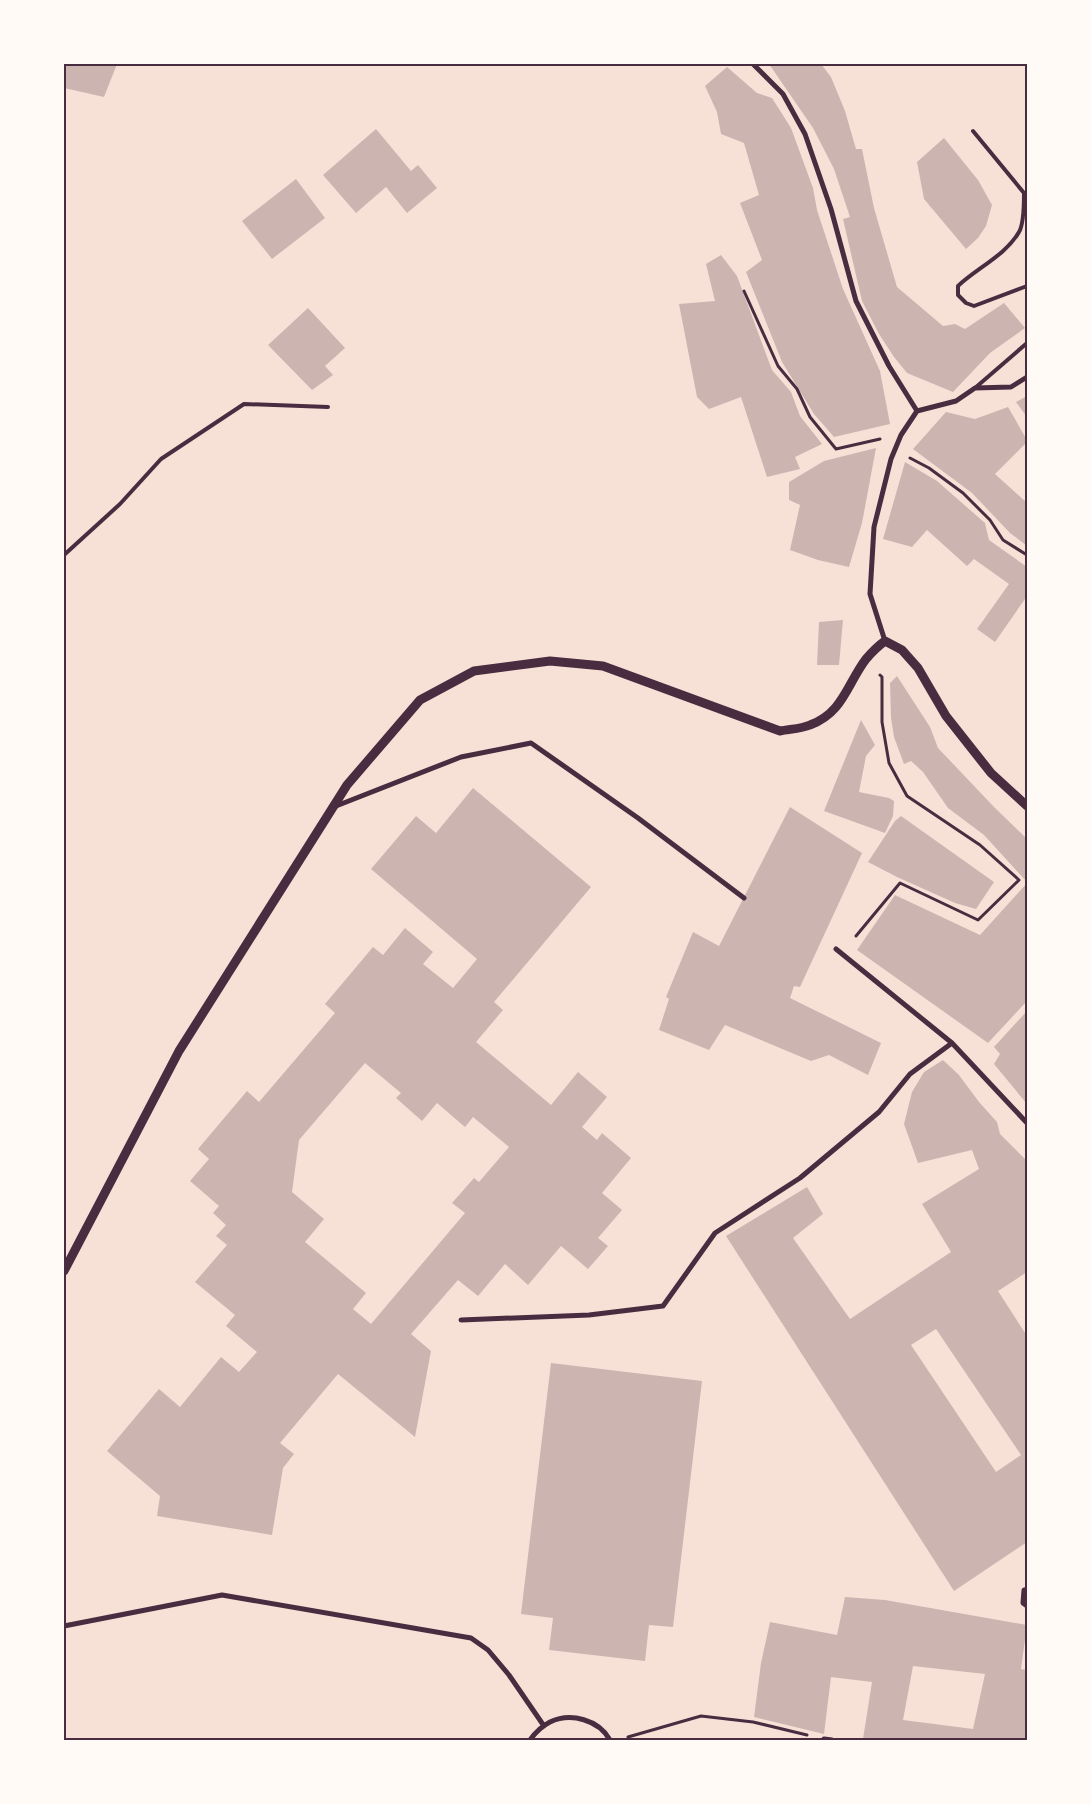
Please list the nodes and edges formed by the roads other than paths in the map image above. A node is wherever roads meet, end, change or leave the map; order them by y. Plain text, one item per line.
1 (754, 64) edge
2 (973, 131) dead end
3 (1027, 286) edge
4 (1027, 343) edge
5 (1027, 378) edge
6 (975, 388) junction
7 (328, 407) dead end
8 (917, 410) junction
9 (64, 555) edge
10 (885, 640) junction
11 (336, 806) junction
12 (1027, 806) edge
13 (744, 898) dead end
14 (836, 949) dead end
15 (952, 1043) junction
16 (1027, 1123) edge
17 (64, 1271) edge
18 (461, 1320) dead end
19 (1027, 1589) edge
20 (1027, 1606) edge
21 (64, 1626) edge
22 (544, 1726) junction
23 (824, 1739) road end
24 (530, 1740) edge
25 (610, 1740) edge
26 (832, 1740) edge

1 - 8 street
2 - 3 lane
4 - 6 lane
5 - 6 street
6 - 8 street
7 - 9 lane
8 - 10 street
10 - 11 street
10 - 12 street
11 - 13 street
11 - 17 street
14 - 15 street
15 - 16 street
15 - 18 street
19 - 20 street
21 - 22 street
22 - 24 street
22 - 25 street
23 - 26 street

